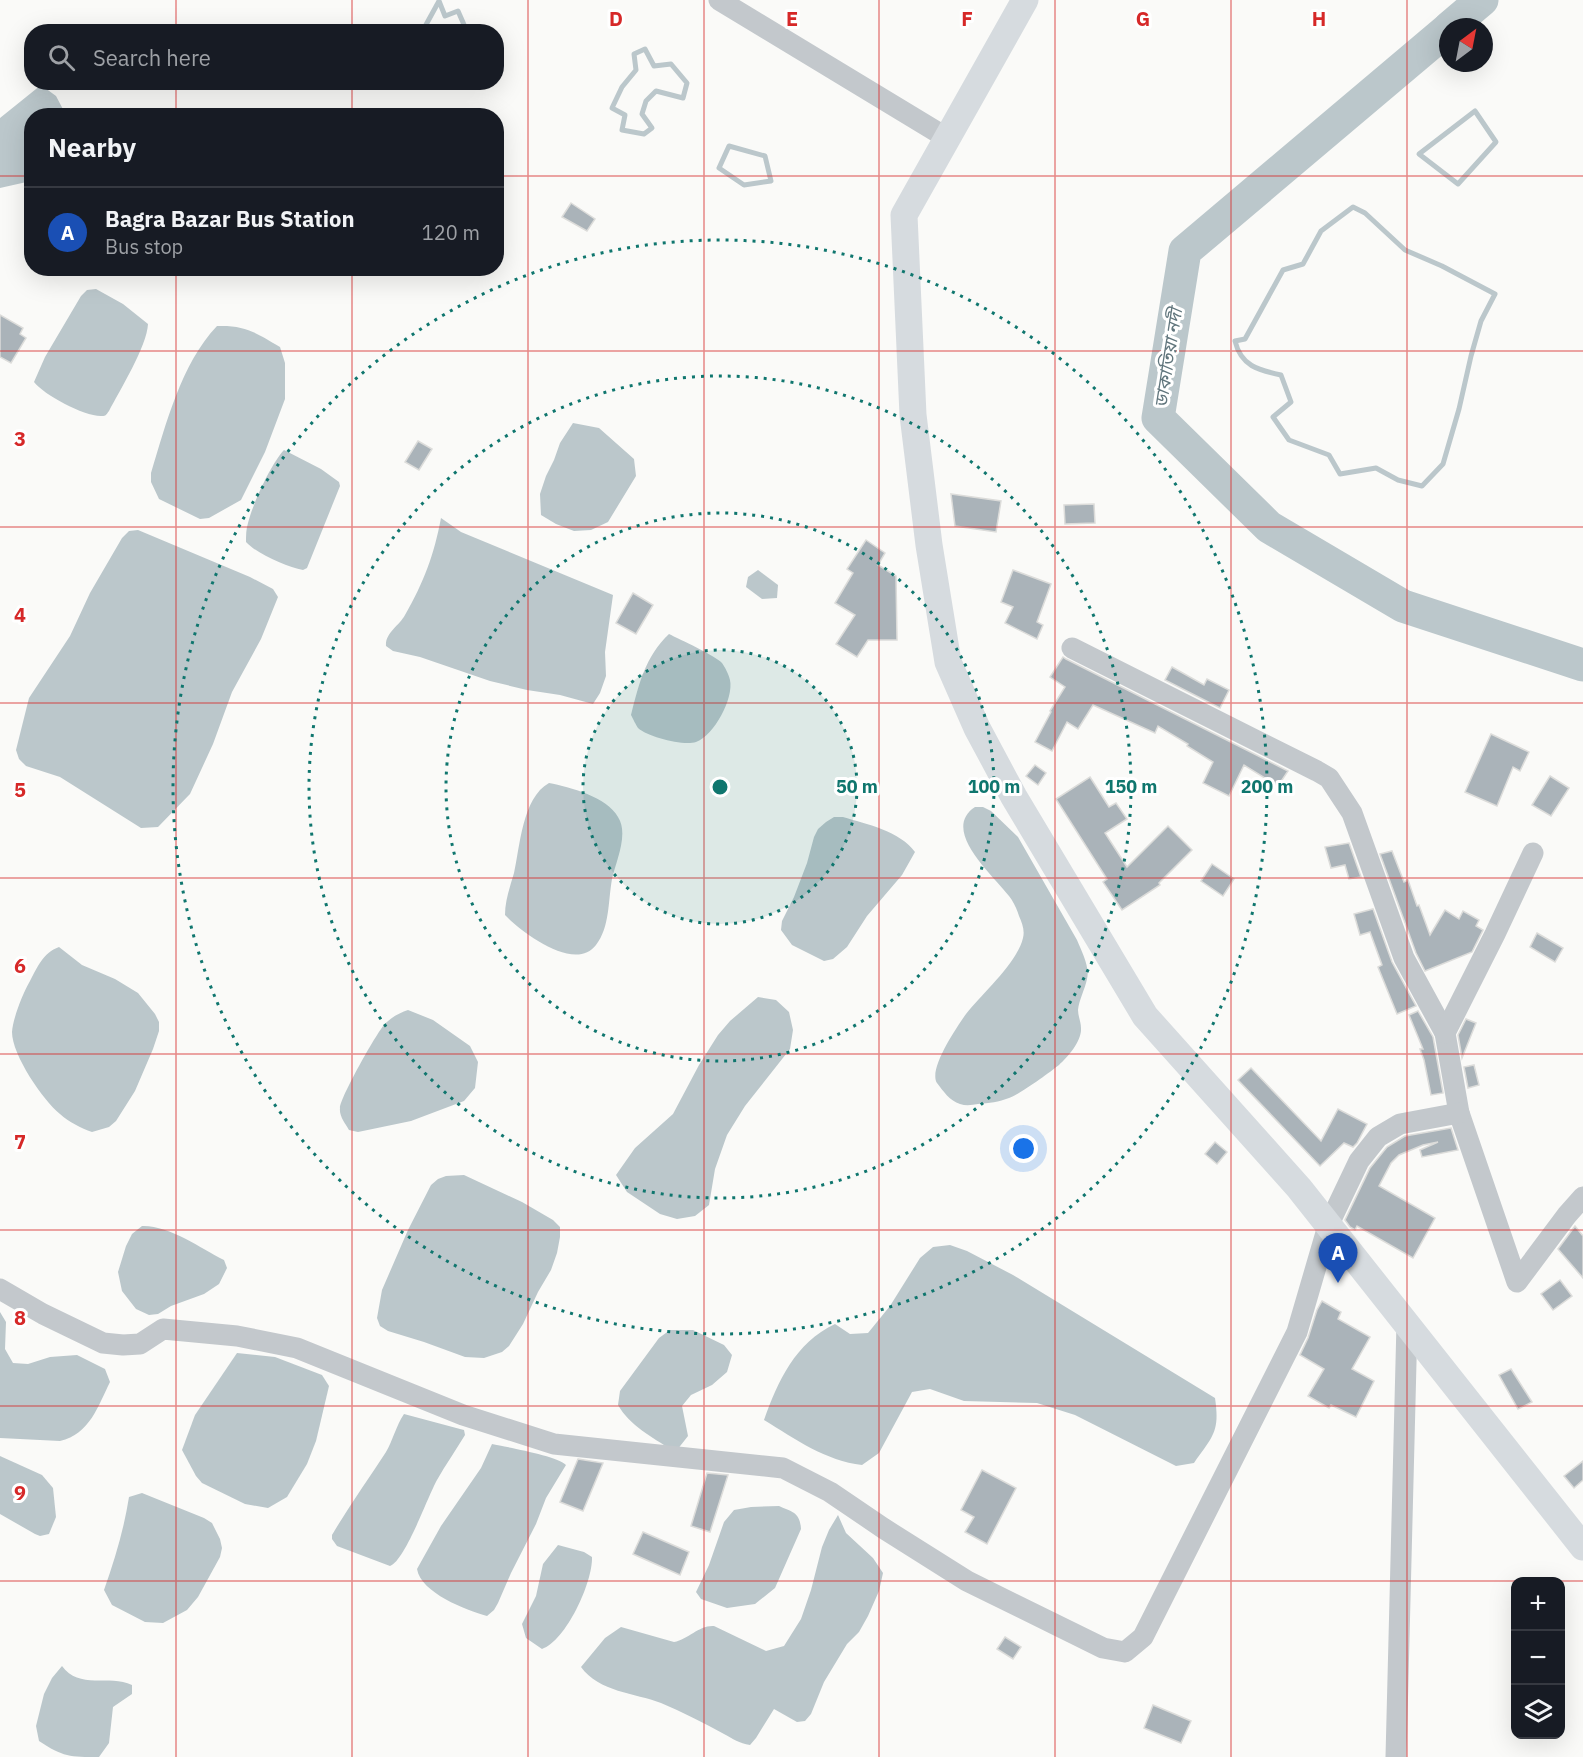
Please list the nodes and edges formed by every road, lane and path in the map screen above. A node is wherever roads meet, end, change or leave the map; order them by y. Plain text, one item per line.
1 (719, 0) edge
2 (1024, 0) edge
3 (947, 138) junction
4 (1072, 648) dead end
5 (1533, 853) dead end
6 (1445, 1033) junction
7 (1459, 1113) junction
8 (1583, 1197) edge
9 (1328, 1226) junction
10 (0, 1289) edge
11 (1407, 1323) junction
12 (1583, 1546) edge
13 (1396, 1757) edge

1 - 3 street
2 - 3 main road
3 - 9 main road
4 - 6 street
5 - 6 street
6 - 7 street
7 - 8 street
7 - 9 street
9 - 10 street
9 - 11 main road
11 - 12 main road
11 - 13 street

